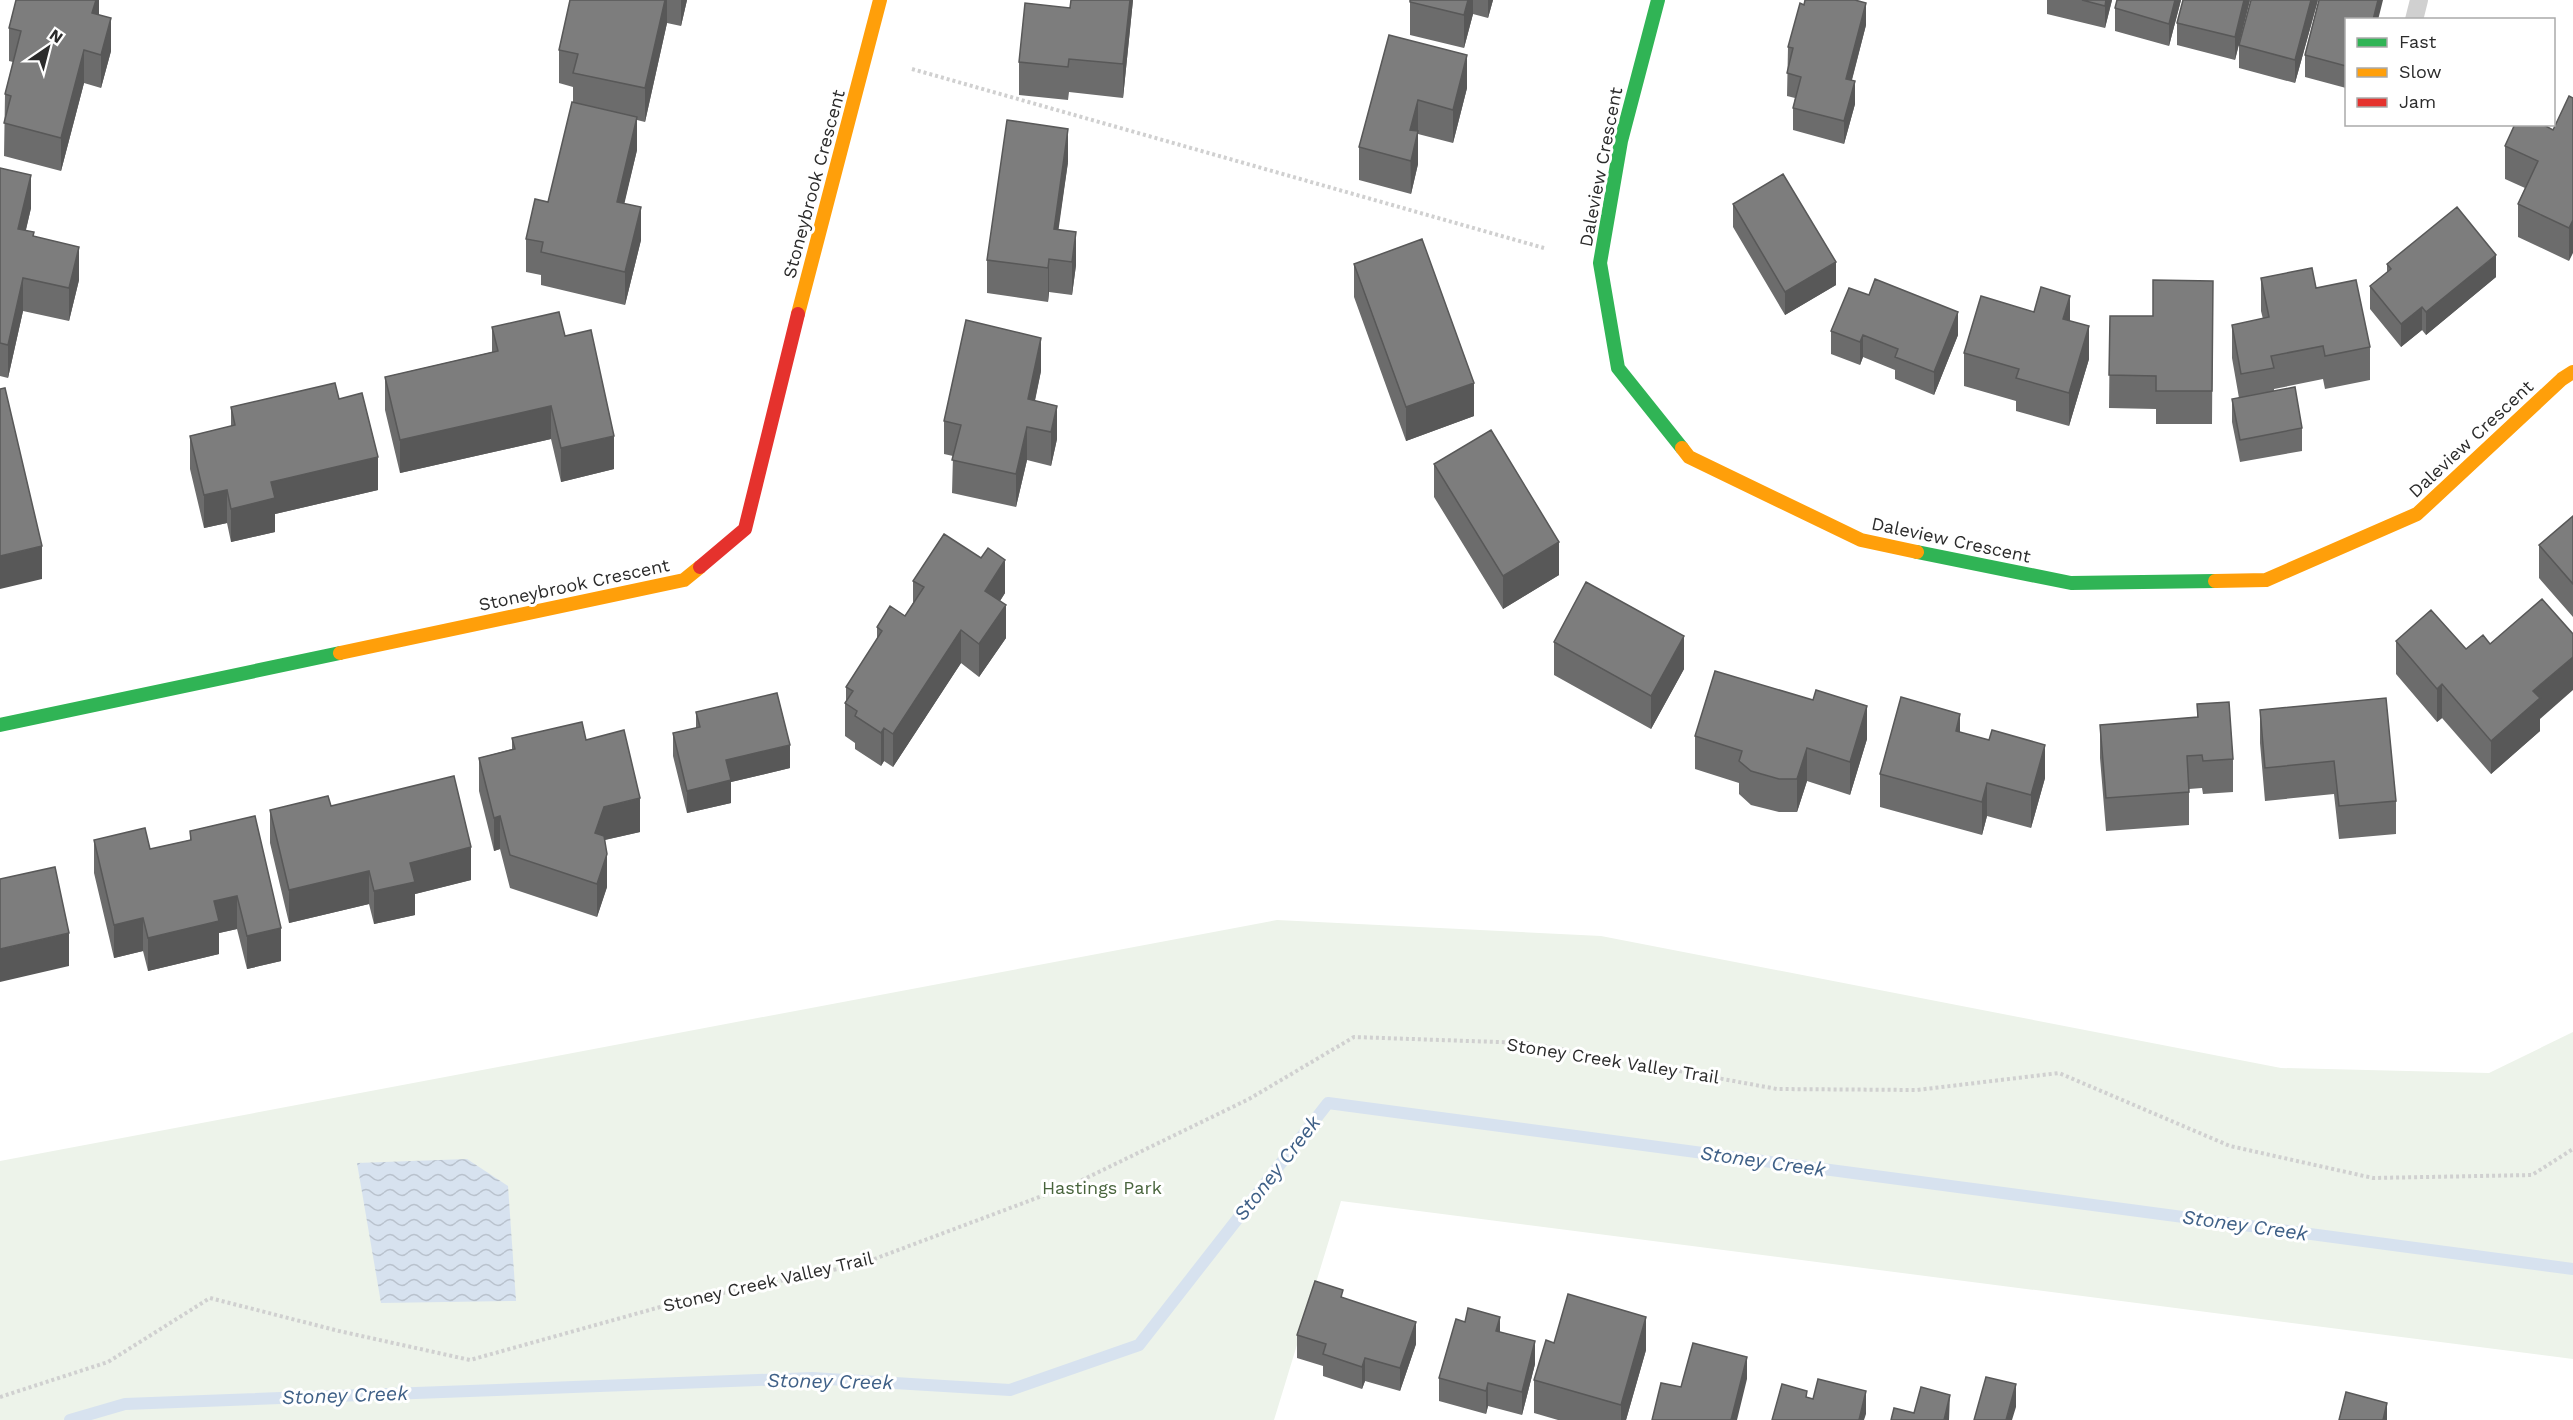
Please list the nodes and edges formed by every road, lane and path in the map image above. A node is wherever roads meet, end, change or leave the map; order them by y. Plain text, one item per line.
1 (880, 0) edge
2 (1658, 0) edge
3 (2419, 0) edge
4 (2414, 18) edge
5 (912, 69) dead end
6 (1544, 248) dead end
7 (2573, 372) edge
8 (0, 725) edge
9 (2573, 1149) edge
10 (0, 1397) edge

1 - 8 street, Stoneybrook Crescent
2 - 7 street, Daleview Crescent
3 - 4 lane
5 - 6 path
9 - 10 path, Stoney Creek Valley Trail

